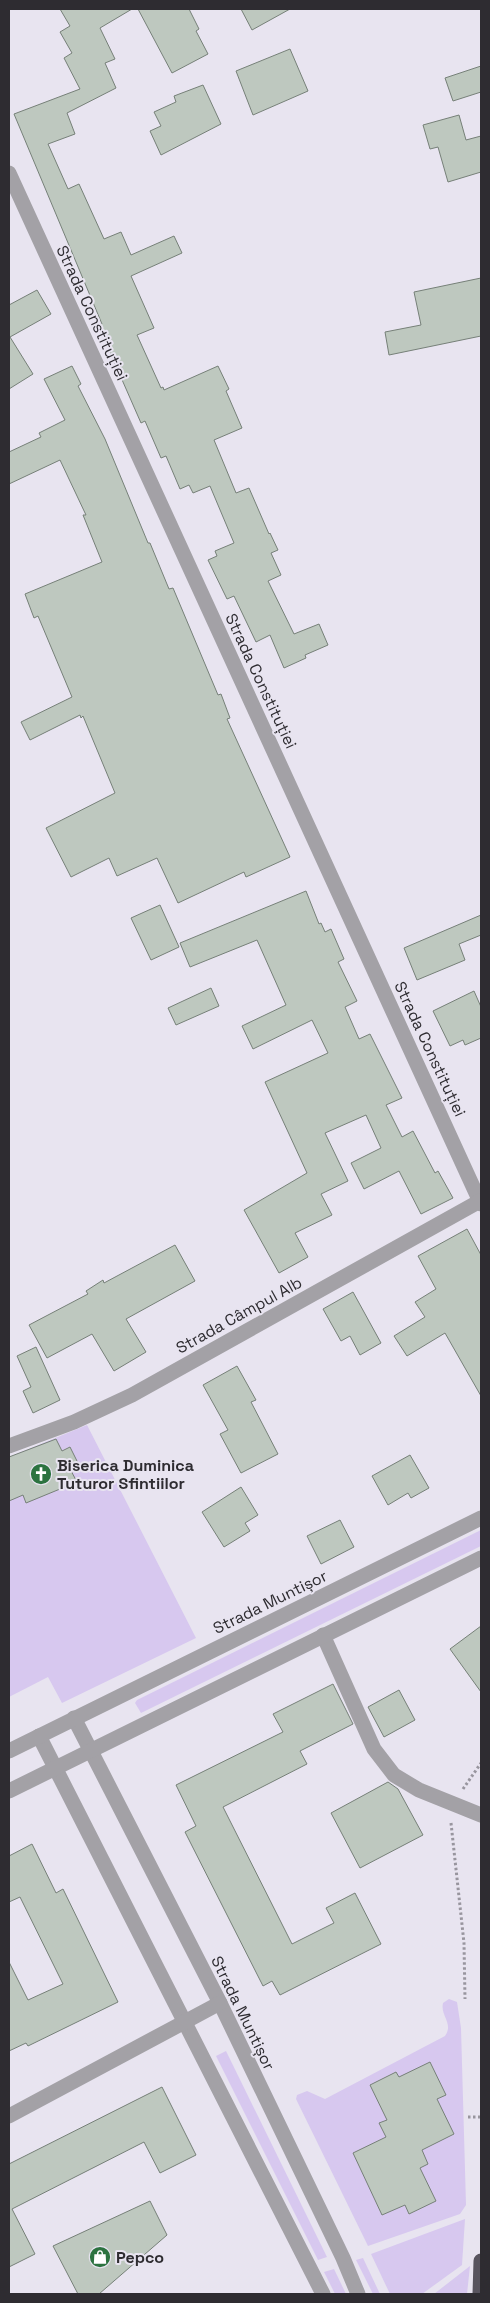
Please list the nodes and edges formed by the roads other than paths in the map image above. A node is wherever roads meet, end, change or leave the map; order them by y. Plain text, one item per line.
1 (9, 173) edge
2 (481, 1202) edge
3 (9, 1446) edge
4 (481, 1518) edge
5 (481, 1558) edge
6 (323, 1635) junction
7 (74, 1718) junction
8 (39, 1736) junction
9 (9, 1751) edge
10 (90, 1751) junction
11 (55, 1768) junction
12 (9, 1791) edge
13 (481, 1814) edge
14 (220, 2004) junction
15 (186, 2022) junction
16 (9, 2116) edge
17 (481, 2261) edge
18 (323, 2294) edge
19 (358, 2294) edge
20 (480, 2294) edge

1 - 2 street, Strada Constituției
2 - 3 street, Strada Câmpul Alb
4 - 7 street, Strada Muntișor
5 - 6 street
6 - 10 street
6 - 13 street
7 - 8 street, Strada Muntișor
7 - 10 street, Strada Muntișor
8 - 9 street, Strada Muntișor
8 - 11 street
10 - 11 street
10 - 14 street, Strada Muntișor
11 - 12 street
11 - 15 street
14 - 15 street
14 - 19 street, Strada Muntișor
15 - 16 street
15 - 18 street
17 - 20 highway

